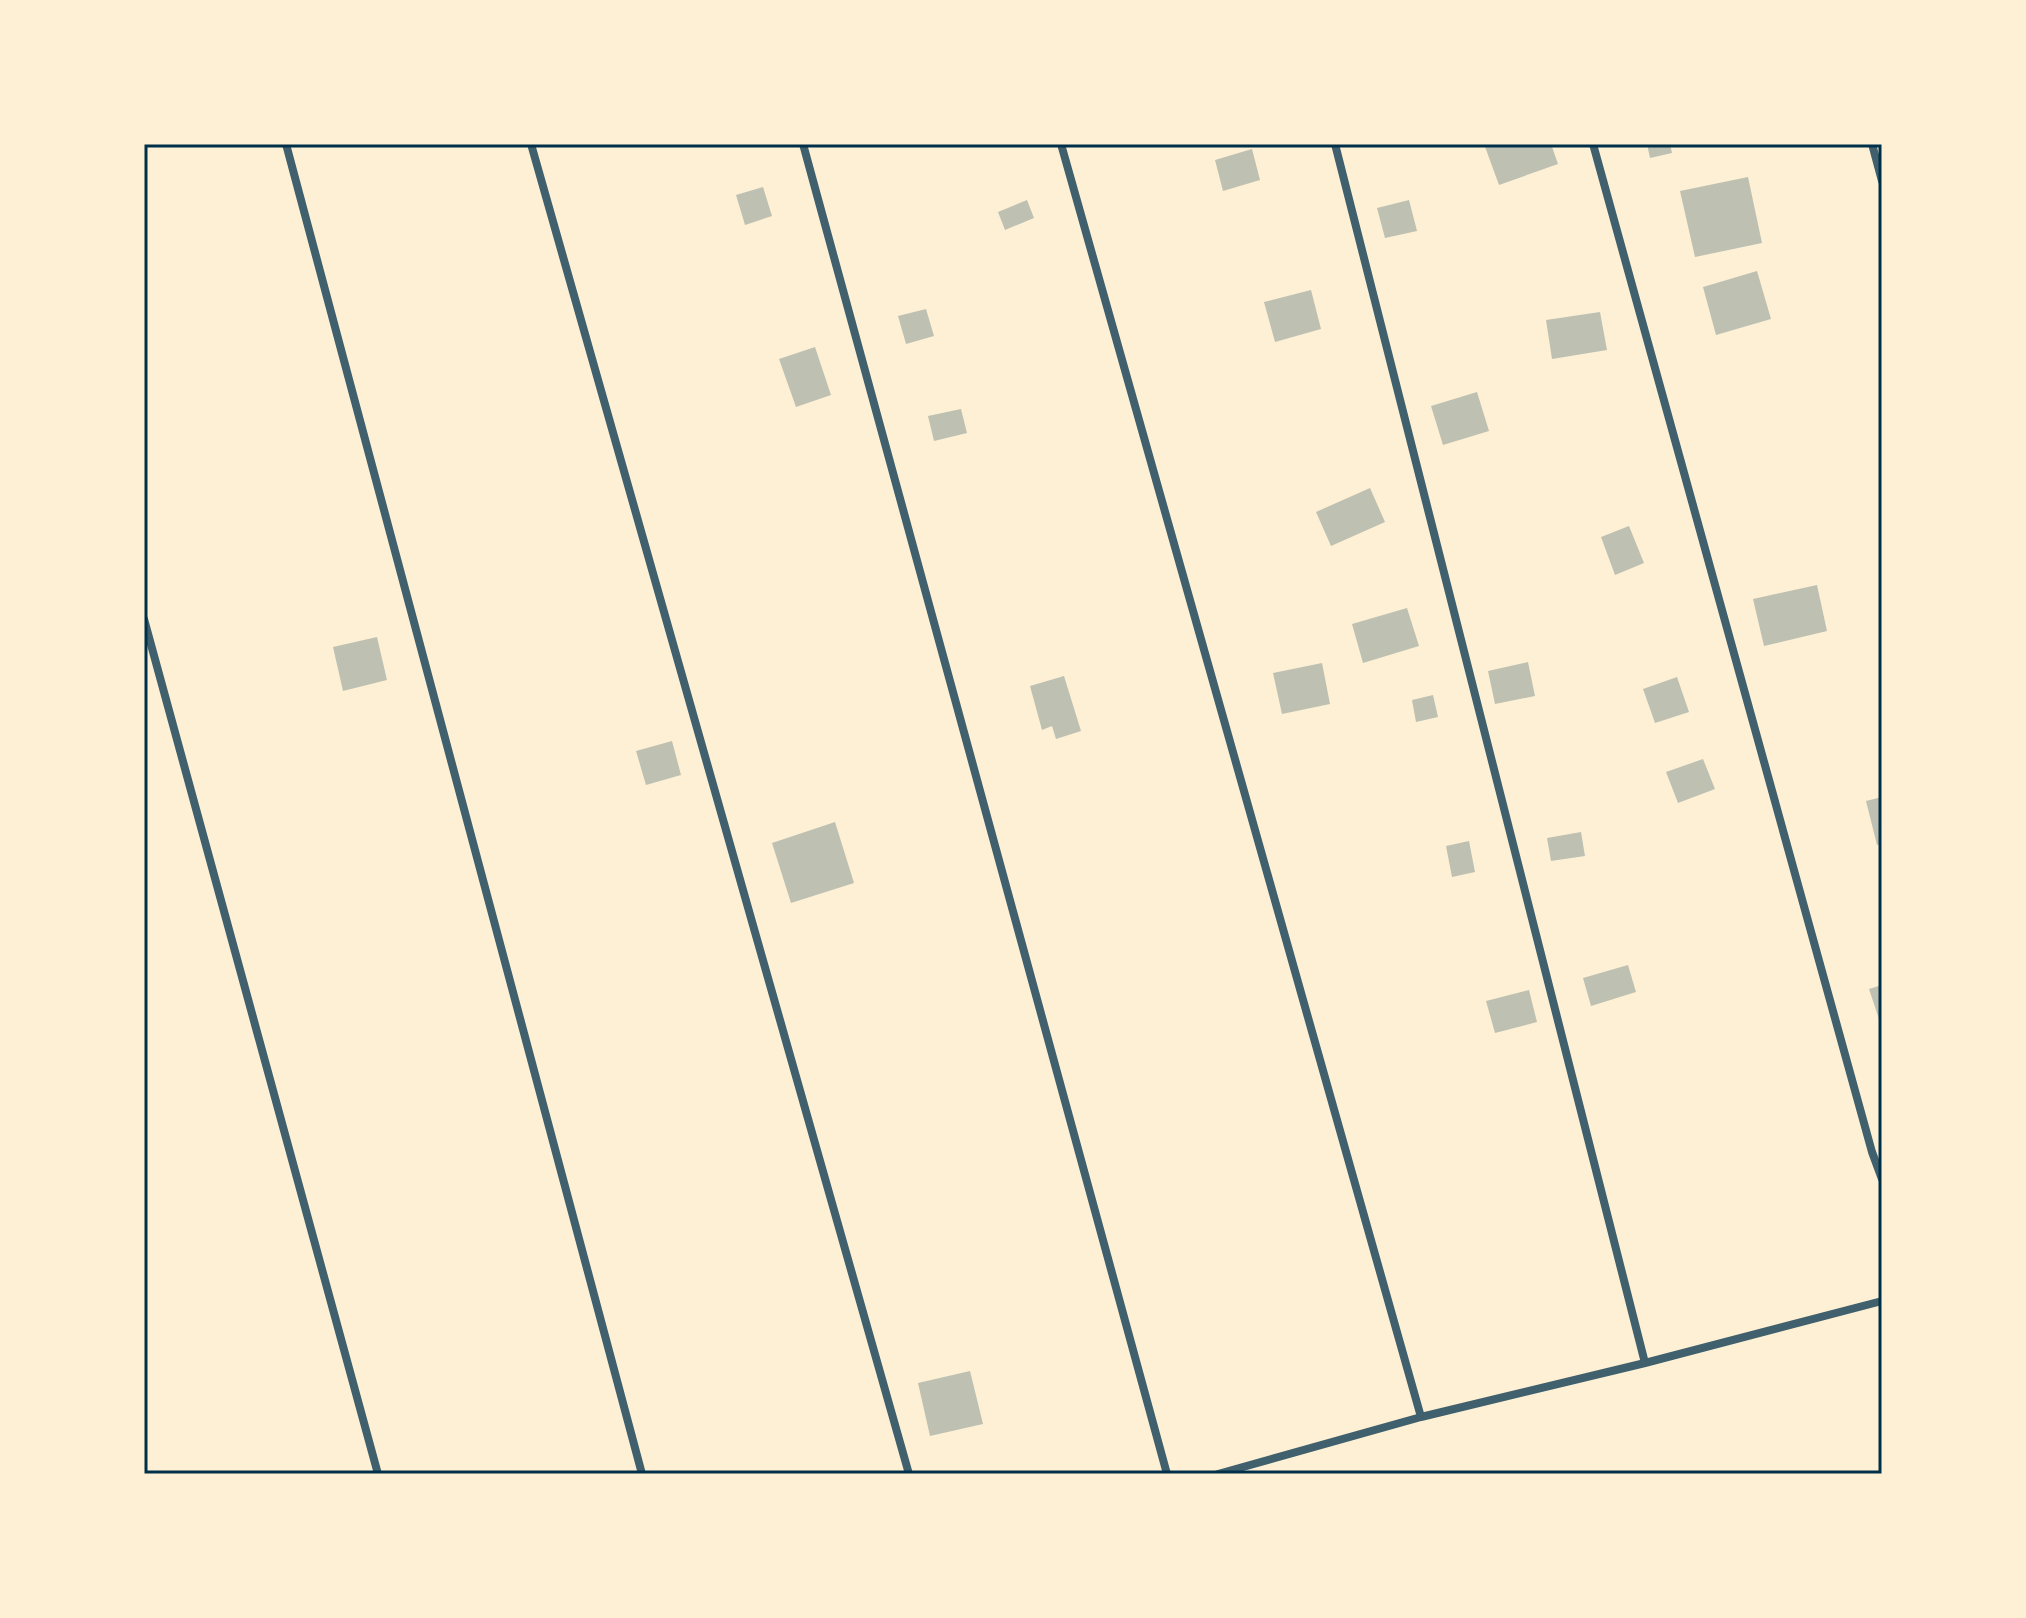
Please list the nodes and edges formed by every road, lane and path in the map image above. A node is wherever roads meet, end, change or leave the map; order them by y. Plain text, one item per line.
1 (286, 144) edge
2 (531, 144) edge
3 (803, 144) edge
4 (1061, 144) edge
5 (1335, 144) edge
6 (1593, 144) edge
7 (1872, 144) edge
8 (1882, 181) edge
9 (144, 619) edge
10 (1882, 1179) edge
11 (1882, 1301) edge
12 (1645, 1363) junction
13 (1421, 1417) junction
14 (378, 1474) edge
15 (642, 1474) edge
16 (909, 1474) edge
17 (1167, 1474) edge
18 (1218, 1474) edge

1 - 15 street
2 - 16 street
3 - 17 street
4 - 13 street
5 - 12 street
6 - 10 street
7 - 8 street
9 - 14 street
11 - 12 street
12 - 13 street
13 - 18 street

